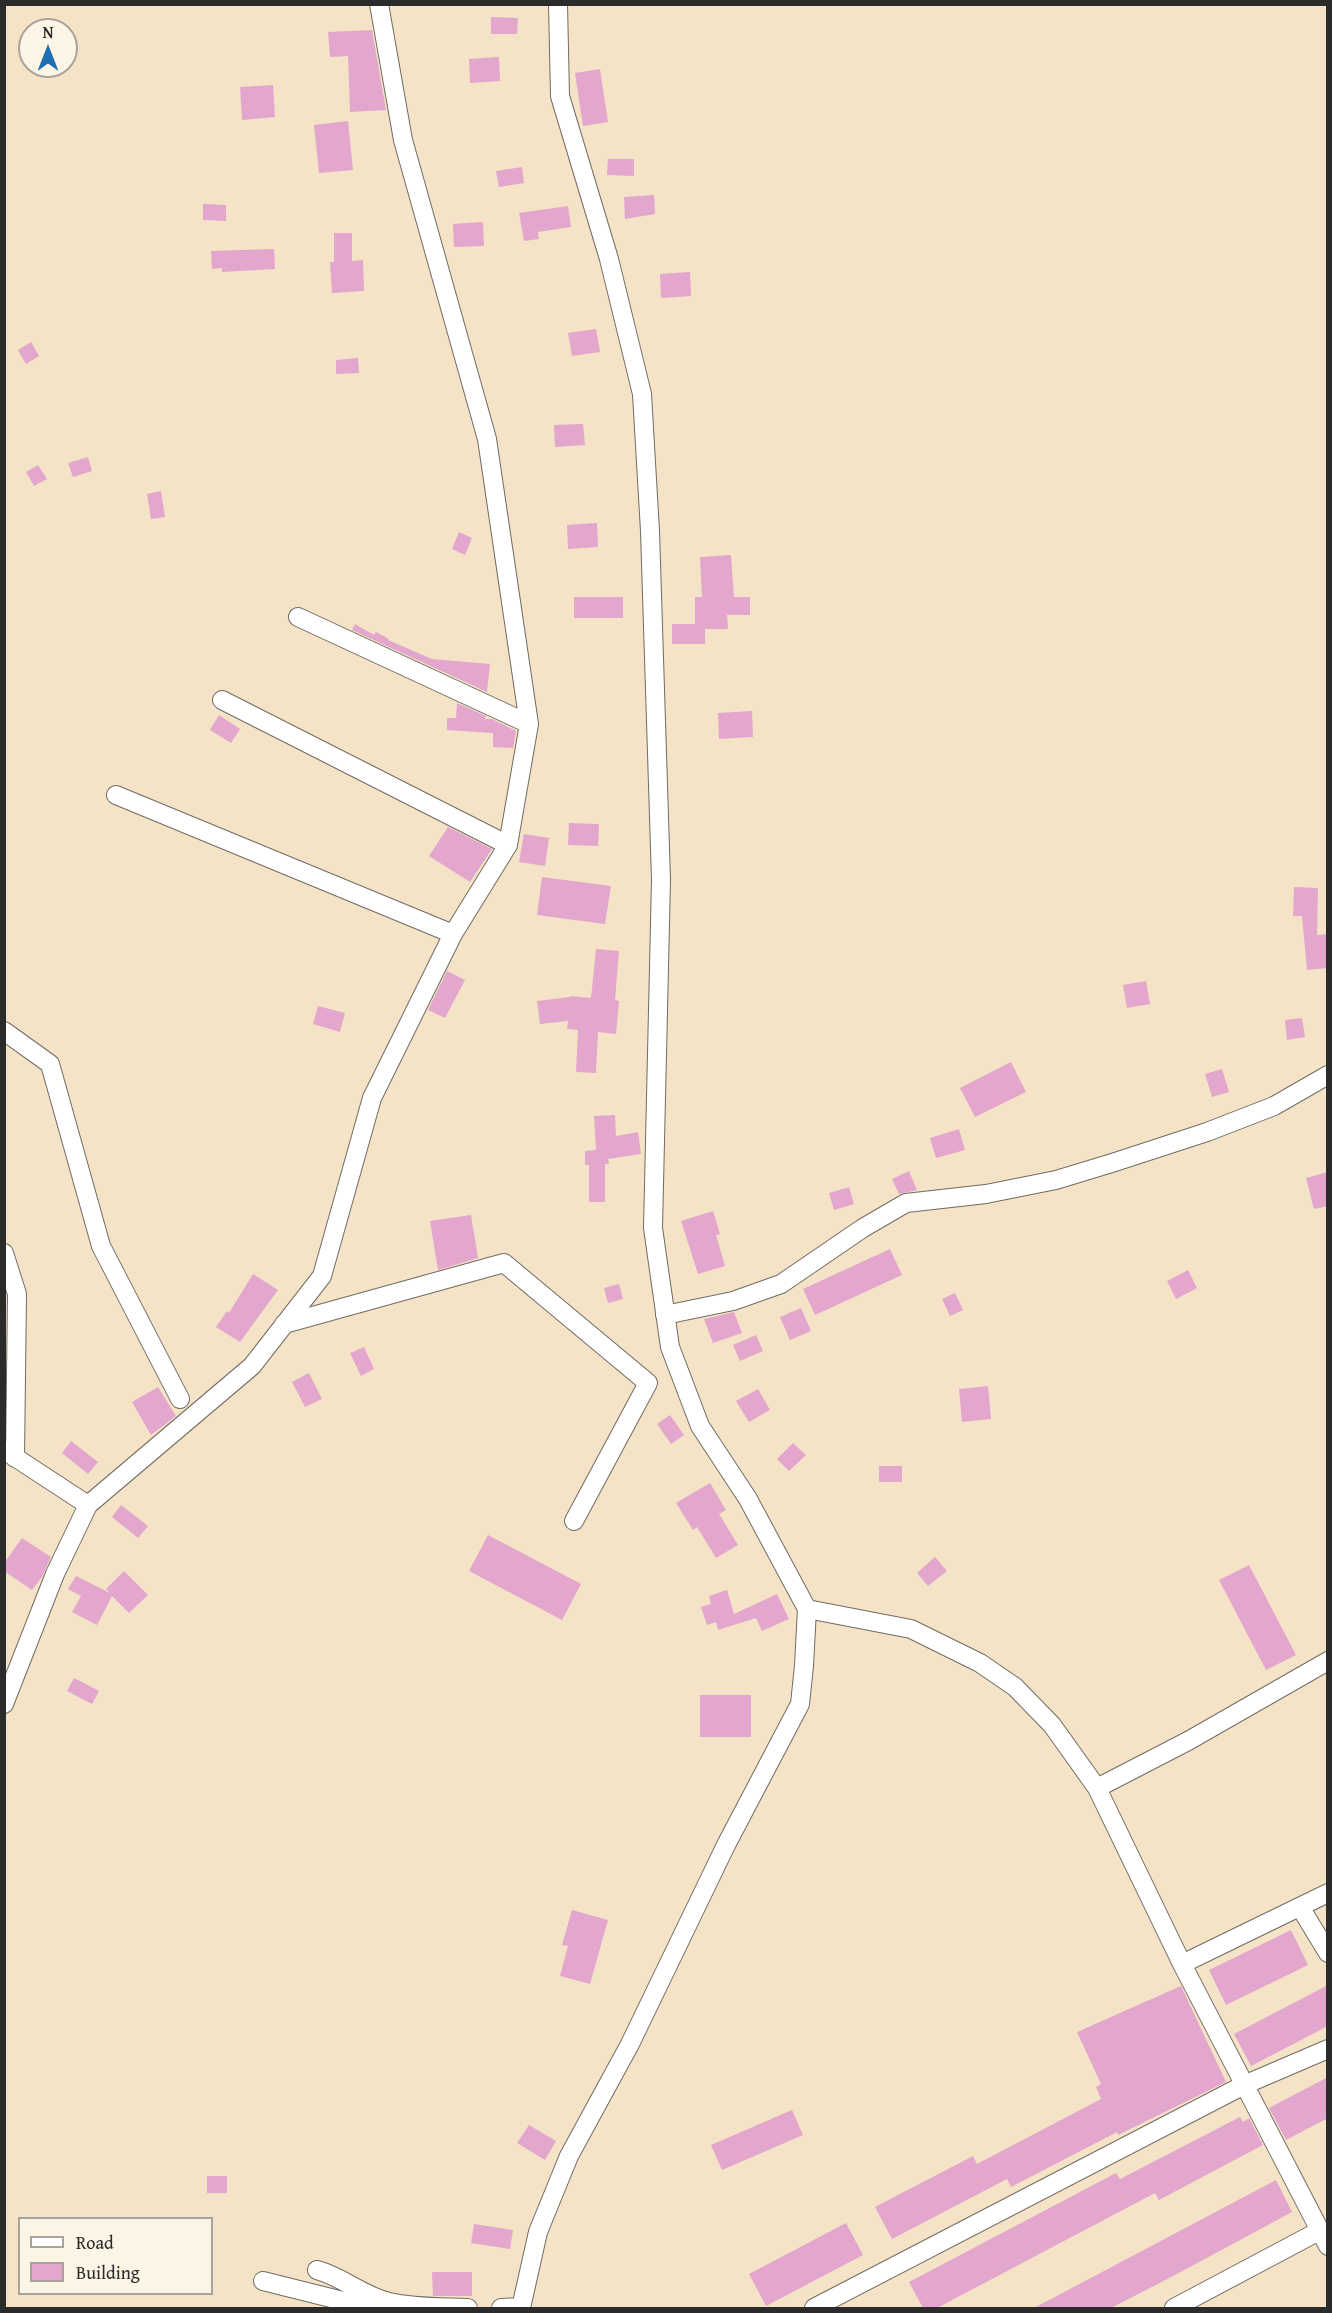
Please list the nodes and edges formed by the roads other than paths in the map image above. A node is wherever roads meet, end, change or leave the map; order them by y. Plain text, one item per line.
1 (379, 4) edge
2 (558, 4) edge
3 (298, 617) dead end
4 (222, 700) dead end
5 (528, 724) junction
6 (116, 795) dead end
7 (508, 845) junction
8 (453, 934) junction
9 (4, 1031) edge
10 (1328, 1075) edge
11 (4, 1253) edge
12 (665, 1315) junction
13 (284, 1324) junction
14 (180, 1399) dead end
15 (10, 1454) edge
16 (88, 1505) junction
17 (574, 1521) dead end
18 (807, 1609) junction
19 (1328, 1661) edge
20 (4, 1704) edge
21 (1097, 1788) junction
22 (1328, 1893) edge
23 (1300, 1907) junction
24 (1328, 1953) edge
25 (1182, 1964) junction
26 (1328, 2049) edge
27 (1244, 2085) junction
28 (1323, 2239) edge
29 (317, 2270) dead end
30 (263, 2281) dead end
31 (388, 2302) junction
32 (468, 2308) edge
33 (501, 2308) edge
34 (521, 2308) edge
35 (814, 2308) edge
36 (1174, 2308) edge

1 - 5 street
2 - 12 street
3 - 5 street
4 - 7 street
5 - 7 street
6 - 8 street
7 - 8 street
8 - 13 street
9 - 14 street
10 - 12 street
11 - 15 street
12 - 18 street
13 - 16 street
13 - 17 street
15 - 16 street
16 - 20 street
18 - 21 street
18 - 34 street
19 - 21 street
21 - 25 street
22 - 23 street
23 - 24 street
23 - 25 street
25 - 27 street
26 - 27 street
27 - 28 street
27 - 35 street
28 - 36 street
29 - 31 street
30 - 31 street
31 - 32 street
33 - 34 street

